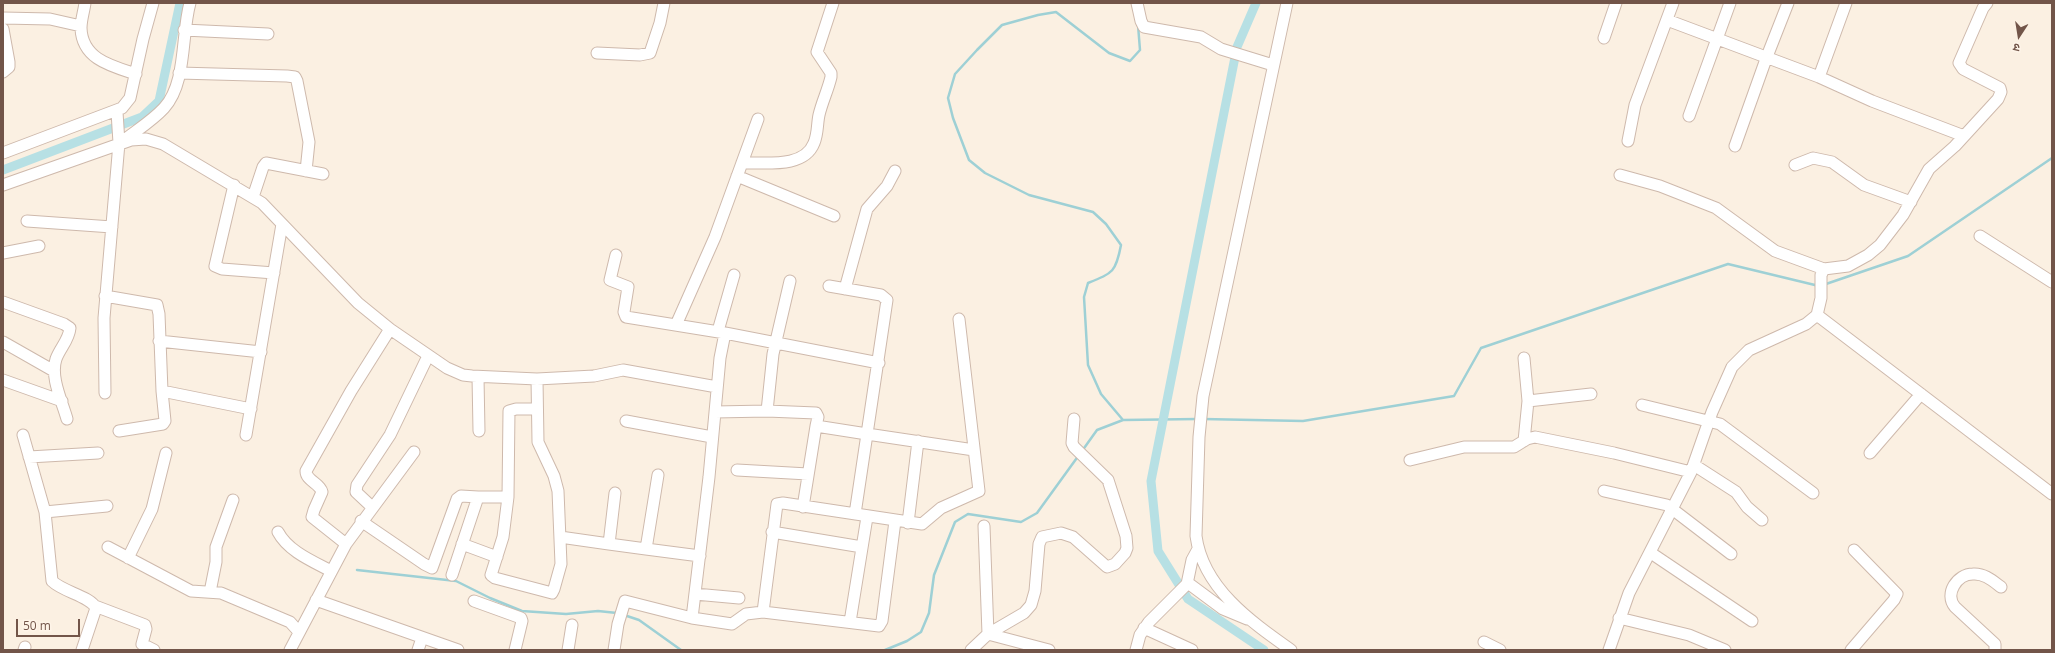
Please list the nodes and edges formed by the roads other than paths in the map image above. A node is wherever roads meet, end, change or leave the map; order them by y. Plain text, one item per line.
1 (85, 3) edge
2 (153, 3) edge
3 (190, 3) edge
4 (664, 3) edge
5 (833, 3) edge
6 (1137, 3) edge
7 (1286, 3) edge
8 (1616, 3) edge
9 (1673, 3) edge
10 (1730, 3) edge
11 (1788, 3) edge
12 (1846, 3) edge
13 (1987, 3) edge
14 (3, 18) edge
15 (1667, 20) junction
16 (81, 26) junction
17 (3, 29) edge
18 (184, 30) junction
19 (268, 34) dead end
20 (1604, 38) dead end
21 (1717, 40) junction
22 (597, 53) dead end
23 (1766, 59) junction
24 (1272, 66) junction
25 (3, 72) edge
26 (179, 73) junction
27 (136, 74) junction
28 (1819, 77) junction
29 (117, 115) junction
30 (1689, 116) dead end
31 (758, 119) dead end
32 (1964, 136) junction
33 (1628, 141) dead end
34 (120, 144) junction
35 (1735, 146) dead end
36 (3, 153) edge
37 (742, 163) junction
38 (1795, 164) dead end
39 (306, 170) junction
40 (895, 171) dead end
41 (323, 174) dead end
42 (1620, 175) dead end
43 (737, 176) junction
44 (3, 185) edge
45 (234, 185) junction
46 (253, 196) junction
47 (1911, 202) junction
48 (834, 216) dead end
49 (27, 221) dead end
50 (282, 224) junction
51 (112, 227) junction
52 (1980, 236) dead end
53 (39, 246) dead end
54 (3, 254) edge
55 (616, 255) dead end
56 (1823, 272) junction
57 (274, 273) junction
58 (734, 275) dead end
59 (790, 281) dead end
60 (2052, 282) edge
61 (829, 286) dead end
62 (845, 289) junction
63 (105, 296) junction
64 (3, 302) edge
65 (1817, 315) junction
66 (959, 319) dead end
67 (676, 325) junction
68 (390, 329) junction
69 (721, 332) junction
70 (159, 341) junction
71 (3, 342) edge
72 (775, 344) junction
73 (260, 352) junction
74 (428, 356) junction
75 (1524, 358) dead end
76 (879, 363) junction
77 (54, 371) junction
78 (478, 377) junction
79 (537, 379) junction
80 (3, 380) edge
81 (717, 387) junction
82 (162, 391) junction
83 (106, 393) dead end
84 (1591, 394) dead end
85 (1921, 394) junction
86 (62, 401) junction
87 (1528, 401) junction
88 (1642, 405) dead end
89 (251, 409) junction
90 (537, 409) junction
91 (768, 411) junction
92 (715, 412) junction
93 (67, 419) dead end
94 (1074, 419) dead end
95 (626, 421) dead end
96 (1710, 421) junction
97 (816, 426) junction
98 (119, 431) dead end
99 (479, 431) dead end
100 (867, 434) junction
101 (23, 435) dead end
102 (246, 435) dead end
103 (712, 437) junction
104 (1524, 441) junction
105 (918, 442) junction
106 (974, 450) junction
107 (414, 452) dead end
108 (98, 453) dead end
109 (166, 453) dead end
110 (1870, 453) dead end
111 (29, 457) junction
112 (1410, 460) dead end
113 (1692, 469) junction
114 (737, 470) dead end
115 (808, 474) junction
116 (658, 475) dead end
117 (1604, 491) dead end
118 (615, 493) dead end
119 (1813, 493) dead end
120 (2052, 494) edge
121 (478, 497) junction
122 (508, 498) junction
123 (233, 500) dead end
124 (108, 506) dead end
125 (372, 507) junction
126 (803, 507) junction
127 (1672, 507) junction
128 (45, 512) junction
129 (855, 514) junction
130 (867, 517) junction
131 (1762, 520) dead end
132 (361, 521) junction
133 (895, 521) junction
134 (908, 523) junction
135 (984, 526) dead end
136 (278, 532) dead end
137 (772, 532) junction
138 (560, 537) junction
139 (346, 544) junction
140 (462, 544) junction
141 (609, 544) junction
142 (108, 547) dead end
143 (862, 547) junction
144 (646, 549) junction
145 (1198, 549) junction
146 (1854, 550) dead end
147 (1651, 552) junction
148 (1731, 554) dead end
149 (700, 556) junction
150 (497, 557) junction
151 (128, 558) junction
152 (333, 566) junction
153 (452, 575) dead end
154 (1186, 584) junction
155 (2001, 587) dead end
156 (210, 592) junction
157 (695, 594) junction
158 (739, 598) dead end
159 (316, 600) junction
160 (474, 601) dead end
161 (95, 606) junction
162 (763, 612) junction
163 (692, 618) junction
164 (1619, 618) junction
165 (1251, 620) junction
166 (1752, 621) dead end
167 (850, 622) junction
168 (572, 625) dead end
169 (1144, 628) junction
170 (299, 632) junction
171 (988, 634) junction
172 (422, 638) junction
173 (1484, 642) dead end
174 (82, 650) edge
175 (154, 650) edge
176 (290, 650) edge
177 (418, 650) edge
178 (458, 650) edge
179 (515, 650) edge
180 (568, 650) edge
181 (614, 650) edge
182 (971, 650) edge
183 (1049, 650) edge
184 (1136, 650) edge
185 (1192, 650) edge
186 (1290, 650) edge
187 (1500, 650) edge
188 (1609, 650) edge
189 (1725, 650) edge
190 (1851, 650) edge
191 (1995, 650) edge

1 - 16 street
2 - 27 street
3 - 18 street
4 - 22 street
5 - 37 street
6 - 24 street
7 - 24 street
8 - 20 street
9 - 15 street
10 - 21 street
11 - 23 street
12 - 28 street
13 - 32 street
14 - 16 street
15 - 21 street
15 - 33 street
16 - 27 street
17 - 25 street
18 - 19 street
18 - 26 street
21 - 23 street
21 - 30 street
23 - 28 street
23 - 35 street
24 - 145 street
26 - 34 street
26 - 39 street
27 - 29 street
28 - 32 street
29 - 34 street
29 - 36 street
31 - 37 street
32 - 47 street
34 - 44 street
34 - 45 street
34 - 51 street
37 - 43 street
38 - 47 street
39 - 41 street
39 - 46 street
40 - 62 street
42 - 56 street
43 - 48 street
43 - 67 street
45 - 46 street
45 - 57 street
46 - 50 street
47 - 56 street
49 - 51 street
50 - 57 street
50 - 68 street
51 - 63 street
52 - 60 street
53 - 54 street
55 - 67 street
56 - 65 street
57 - 73 street
58 - 69 street
59 - 72 street
61 - 62 street
62 - 76 street
63 - 70 street
63 - 83 street
64 - 77 street
65 - 85 street
65 - 96 street
66 - 106 street
67 - 69 street
68 - 74 street
68 - 139 street
69 - 72 street
69 - 81 street
70 - 73 street
70 - 82 street
71 - 77 street
72 - 76 street
72 - 91 street
73 - 89 street
74 - 78 street
74 - 125 street
75 - 87 street
76 - 100 street
77 - 86 street
78 - 79 street
78 - 99 street
79 - 81 street
79 - 90 street
80 - 86 street
81 - 92 street
82 - 89 street
82 - 98 street
84 - 87 street
85 - 110 street
85 - 120 street
86 - 93 street
87 - 104 street
88 - 96 street
89 - 102 street
90 - 122 street
90 - 138 street
91 - 92 street
91 - 97 street
92 - 103 street
94 - 171 street
95 - 103 street
96 - 113 street
96 - 119 street
97 - 100 street
97 - 115 street
100 - 105 street
100 - 129 street
101 - 111 street
103 - 149 street
104 - 112 street
104 - 113 street
105 - 106 street
105 - 134 street
106 - 134 street
107 - 125 street
108 - 111 street
109 - 151 street
111 - 128 street
113 - 127 street
113 - 131 street
114 - 115 street
115 - 126 street
116 - 144 street
117 - 127 street
118 - 141 street
121 - 122 street
121 - 132 street
121 - 140 street
122 - 150 street
123 - 156 street
124 - 128 street
125 - 132 street
126 - 129 street
126 - 137 street
127 - 147 street
127 - 148 street
128 - 161 street
129 - 130 street
130 - 133 street
130 - 143 street
132 - 139 street
133 - 134 street
133 - 167 street
135 - 171 street
136 - 152 street
137 - 143 street
137 - 162 street
138 - 141 street
138 - 150 street
139 - 152 street
140 - 150 street
140 - 153 street
141 - 144 street
142 - 151 street
143 - 167 street
144 - 149 street
145 - 154 street
145 - 165 street
146 - 190 street
147 - 164 street
147 - 166 street
149 - 157 street
151 - 156 street
152 - 159 street
154 - 165 street
154 - 169 street
155 - 191 street
156 - 170 street
157 - 158 street
157 - 163 street
159 - 170 street
159 - 172 street
160 - 179 street
161 - 174 street
161 - 175 street
162 - 163 street
162 - 167 street
163 - 181 street
164 - 188 street
164 - 189 street
165 - 186 street
168 - 180 street
169 - 184 street
169 - 185 street
170 - 176 street
171 - 182 street
171 - 183 street
172 - 177 street
172 - 178 street
173 - 187 street

